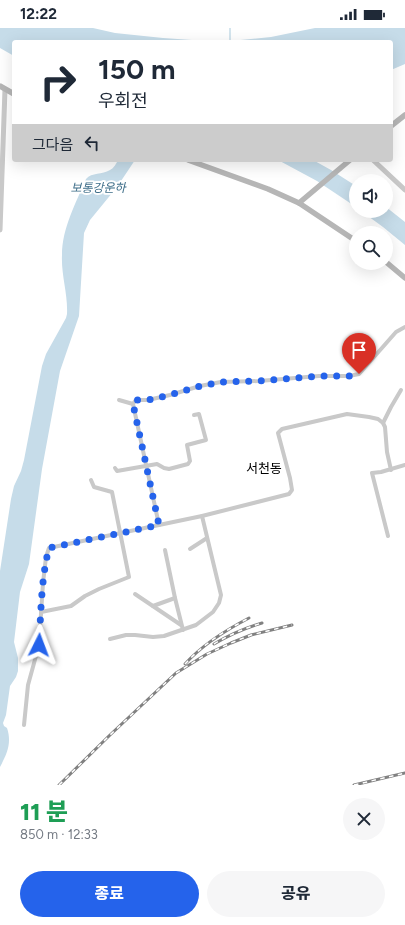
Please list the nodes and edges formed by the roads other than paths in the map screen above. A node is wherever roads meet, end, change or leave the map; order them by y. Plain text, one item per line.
1 (2, 87) edge
2 (12, 93) edge
3 (405, 115) edge
4 (393, 124) edge
5 (194, 162) edge
6 (348, 162) edge
7 (375, 162) edge
8 (405, 190) edge
9 (299, 203) junction
10 (0, 230) edge
11 (349, 236) edge
12 (393, 268) edge
13 (405, 278) edge
14 (405, 327) edge
15 (401, 390) dead end
16 (118, 400) dead end
17 (133, 404) junction
18 (194, 415) dead end
19 (383, 423) junction
20 (405, 461) edge
21 (403, 465) edge
22 (146, 466) junction
23 (115, 468) dead end
24 (391, 470) junction
25 (91, 480) dead end
26 (202, 516) junction
27 (159, 525) junction
28 (120, 533) junction
29 (388, 536) dead end
30 (208, 538) junction
31 (190, 549) dead end
32 (165, 550) dead end
33 (135, 594) dead end
34 (175, 598) junction
35 (154, 606) junction
36 (41, 612) junction
37 (182, 625) junction
38 (183, 630) junction
39 (110, 639) dead end
40 (24, 725) dead end

1 - 2 main road
1 - 10 street
3 - 4 main road
5 - 9 main road
6 - 9 main road
7 - 8 street
9 - 11 main road
12 - 13 main road
14 - 17 street
15 - 19 street
16 - 17 street
17 - 22 street
18 - 22 street
19 - 24 street
19 - 26 street
20 - 21 street
21 - 24 street
22 - 23 street
22 - 27 street
24 - 29 street
25 - 28 street
26 - 27 street
26 - 30 street
27 - 28 street
28 - 36 street
28 - 36 street
30 - 31 street
30 - 38 street
32 - 34 street
33 - 35 street
34 - 35 street
34 - 37 street
35 - 37 street
36 - 40 street
37 - 38 street
38 - 39 street

